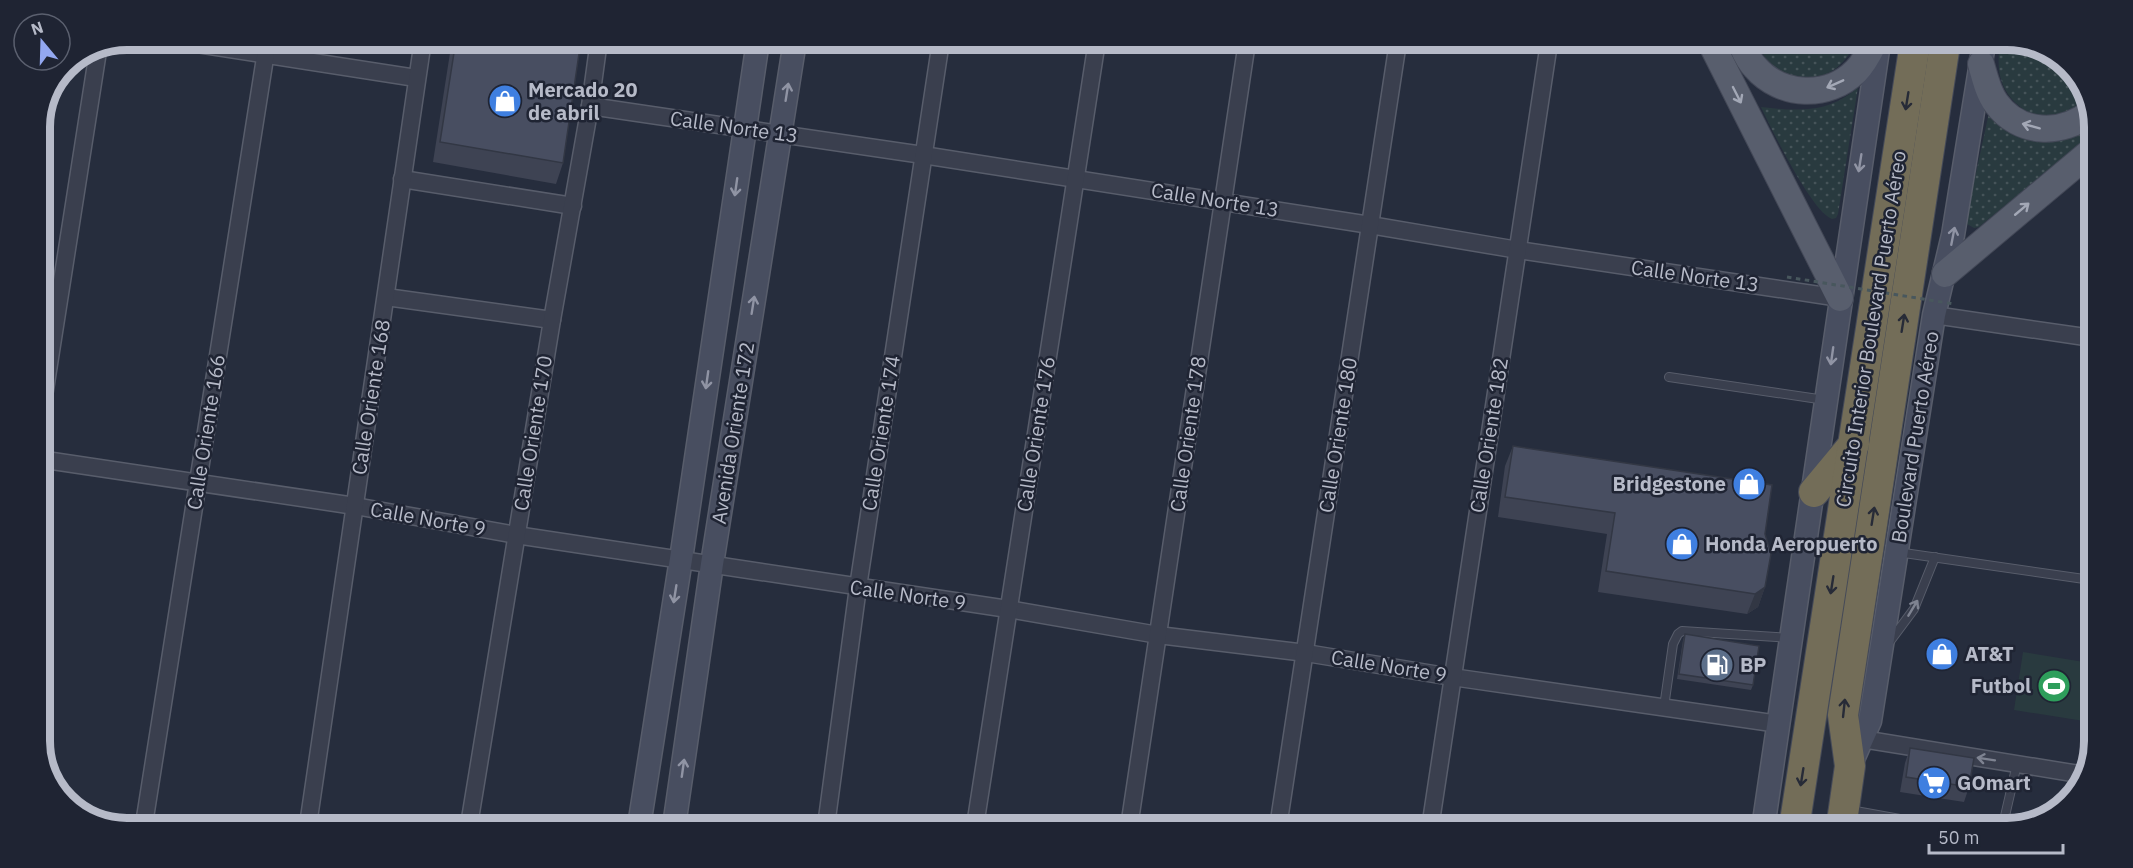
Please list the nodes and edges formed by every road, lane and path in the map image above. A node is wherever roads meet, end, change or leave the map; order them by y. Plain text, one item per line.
1 (266, 50) edge
2 (281, 50) edge
3 (421, 50) edge
4 (598, 50) edge
5 (756, 50) edge
6 (794, 50) edge
7 (940, 50) edge
8 (1096, 50) edge
9 (1246, 50) edge
10 (1397, 50) edge
11 (1549, 50) edge
12 (1715, 50) edge
13 (1744, 50) edge
14 (1870, 50) edge
15 (1878, 50) edge
16 (1915, 50) edge
17 (1944, 50) edge
18 (1983, 54) edge
19 (97, 55) edge
20 (416, 78) junction
21 (590, 106) junction
22 (2083, 118) edge
23 (744, 129) junction
24 (780, 134) junction
25 (923, 155) junction
26 (2083, 157) edge
27 (402, 179) junction
28 (1077, 180) junction
29 (1223, 201) junction
30 (573, 206) junction
31 (1370, 225) junction
32 (1518, 250) junction
33 (1945, 274) junction
34 (1787, 277) dead end
35 (386, 297) junction
36 (1840, 298) junction
37 (1954, 304) dead end
38 (1934, 315) junction
39 (552, 320) junction
40 (2083, 337) edge
41 (50, 358) edge
42 (1669, 377) dead end
43 (1825, 400) junction
44 (1854, 444) junction
45 (50, 461) edge
46 (199, 482) junction
47 (1814, 492) junction
48 (355, 506) junction
49 (516, 535) junction
50 (1897, 552) junction
51 (1935, 557) junction
52 (681, 559) junction
53 (712, 564) junction
54 (2084, 579) edge
55 (858, 587) junction
56 (1008, 609) junction
57 (1158, 635) junction
58 (1792, 638) junction
59 (1306, 653) junction
60 (1881, 654) junction
61 (1452, 676) junction
62 (1664, 707) junction
63 (1779, 724) junction
64 (1862, 739) junction
65 (2017, 764) junction
66 (1850, 766) junction
67 (2076, 774) edge
68 (145, 818) edge
69 (309, 818) edge
70 (470, 818) edge
71 (640, 818) edge
72 (675, 818) edge
73 (827, 818) edge
74 (976, 818) edge
75 (1130, 818) edge
76 (1279, 818) edge
77 (1431, 818) edge
78 (1765, 818) edge
79 (1796, 818) edge
80 (1842, 818) edge
81 (2005, 818) edge

1 - 46 street, Calle Oriente 166
2 - 20 street
3 - 20 street, Calle Oriente 168
4 - 21 street, Calle Oriente 170
5 - 23 street, Avenida Oriente 172
24 -> 6 street, Avenida Oriente 172
7 - 25 street, Calle Oriente 174
8 - 28 street, Calle Oriente 176
9 - 29 street, Calle Oriente 178
10 - 31 street, Calle Oriente 180
11 - 32 street, Calle Oriente 182
12 -> 36 main road
14 -> 13 main road
15 -> 36 street
16 -> 44 highway, Circuito Interior Boulevard Puerto Aéreo
66 -> 17 highway, Circuito Interior Boulevard Puerto Aéreo
22 -> 18 main road
33 -> 18 street, Boulevard Puerto Aéreo
19 - 41 street
20 - 27 street, Calle Oriente 168
21 - 23 street, Calle Norte 13
21 - 30 street, Calle Oriente 170
23 - 24 street, Calle Norte 13
23 -> 52 street, Avenida Oriente 172
24 - 25 street, Calle Norte 13
53 -> 24 street, Avenida Oriente 172
25 - 28 street, Calle Norte 13
25 - 55 street, Calle Oriente 174
33 -> 26 main road
27 - 30 street
27 - 35 street, Calle Oriente 168
28 - 29 street, Calle Norte 13
28 - 56 street, Calle Oriente 176
29 - 31 street, Calle Norte 13
29 - 57 street, Calle Oriente 178
30 - 39 street, Calle Oriente 170
31 - 32 street, Calle Norte 13
31 - 59 street, Calle Oriente 180
32 - 36 street, Calle Norte 13
32 - 61 street, Calle Oriente 182
33 - 38 street, Boulevard Puerto Aéreo
34 - 37 path, bridge
35 - 39 street
35 - 48 street, Calle Oriente 168
36 -> 43 street
38 - 40 street
38 - 50 street, Boulevard Puerto Aéreo
39 - 49 street, Calle Oriente 170
42 - 43 lane
43 - 47 street
44 - 47 highway
44 -> 79 highway, Circuito Interior Boulevard Puerto Aéreo
45 - 46 street, Calle Norte 9
46 - 48 street, Calle Norte 9
46 - 68 street, Calle Oriente 166
47 - 58 street
48 - 49 street, Calle Norte 9
48 - 69 street, Calle Oriente 168
49 - 52 street, Calle Norte 9
49 - 70 street, Calle Oriente 170
50 - 51 lane
50 - 60 street, Boulevard Puerto Aéreo
51 - 54 lane
60 -> 51 lane
52 - 53 street, Calle Norte 9
52 -> 71 street, Avenida Oriente 172
53 - 55 street, Calle Norte 9
72 -> 53 street, Avenida Oriente 172
55 - 56 street, Calle Norte 9
55 - 73 street, Calle Oriente 174
56 - 57 street, Calle Norte 9
56 - 74 street, Calle Oriente 176
57 - 59 street, Calle Norte 9
57 - 75 street, Calle Oriente 178
58 - 62 lane
58 - 63 street
59 - 61 street, Calle Norte 9
59 - 76 street, Calle Oriente 180
60 - 64 street, Boulevard Puerto Aéreo
61 - 62 street, Calle Norte 9
61 - 77 street, Calle Oriente 182
62 - 63 street, Calle Norte 9
63 - 78 street
65 -> 64 street
64 - 66 street, Boulevard Puerto Aéreo
65 - 67 street
65 - 81 lane
66 - 80 highway, Boulevard Puerto Aéreo

